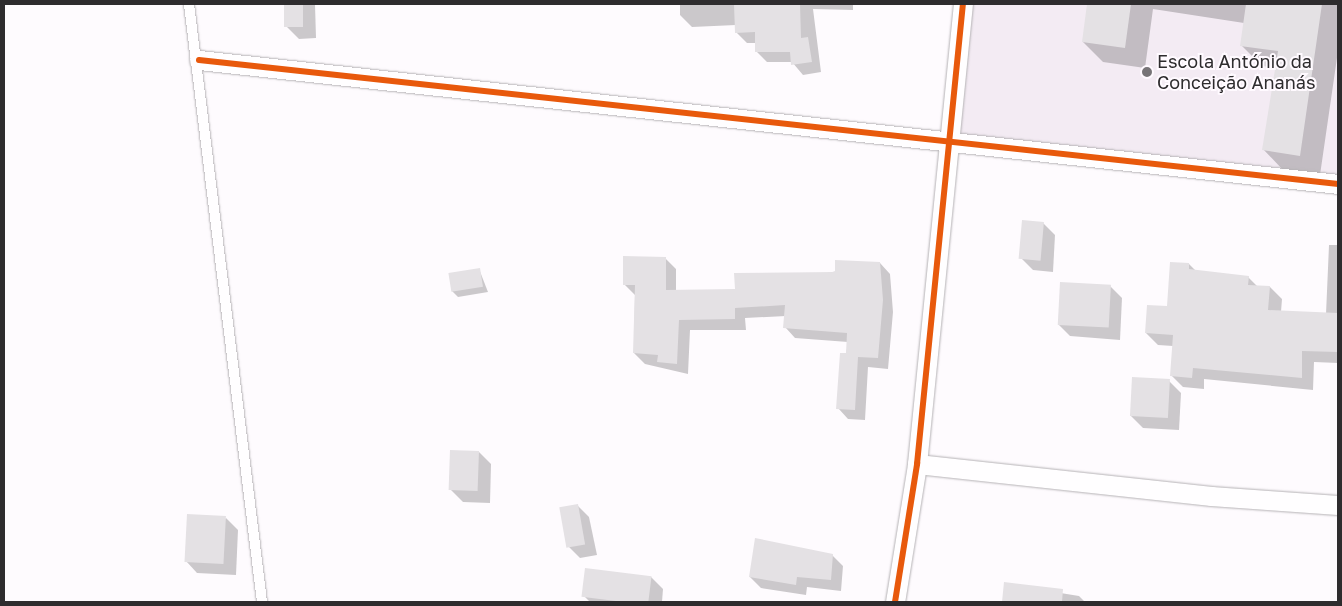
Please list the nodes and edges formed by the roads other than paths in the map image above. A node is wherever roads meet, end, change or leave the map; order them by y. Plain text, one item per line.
1 (189, 4) edge
2 (963, 4) edge
3 (198, 60) junction
4 (950, 141) junction
5 (1338, 184) edge
6 (917, 464) junction
7 (1338, 505) edge
8 (262, 602) edge
9 (895, 602) edge

1 - 3 lane
2 - 4 street
3 - 4 street
3 - 8 lane
4 - 5 street
4 - 6 street
6 - 7 street
6 - 9 street

